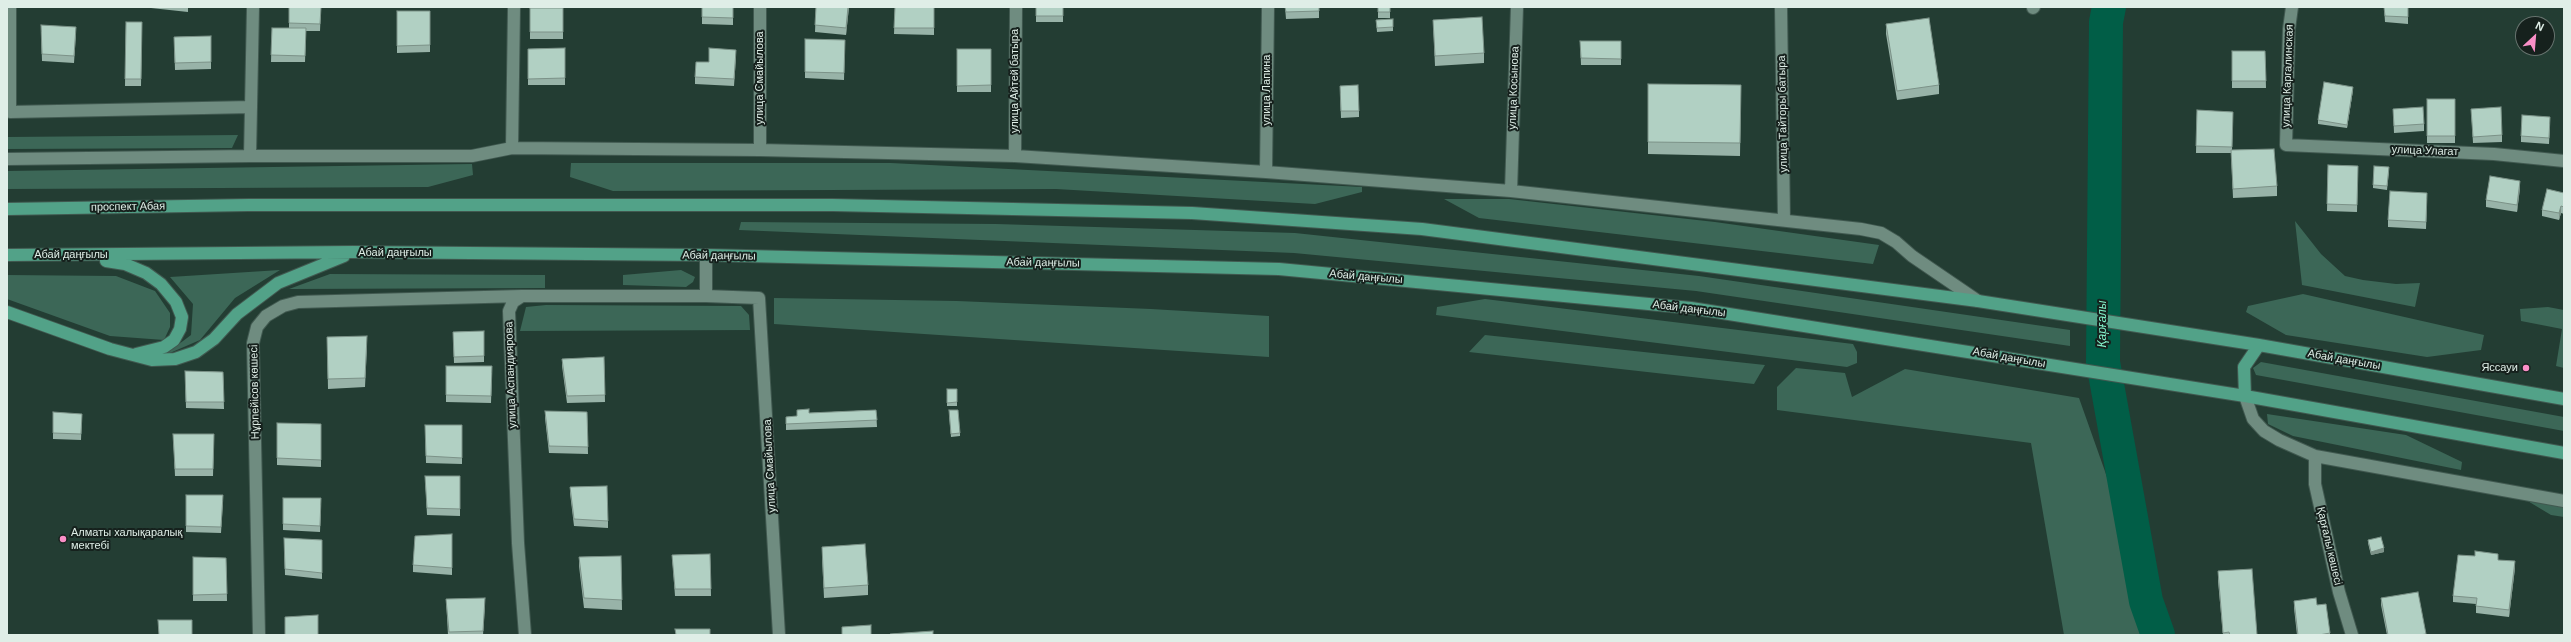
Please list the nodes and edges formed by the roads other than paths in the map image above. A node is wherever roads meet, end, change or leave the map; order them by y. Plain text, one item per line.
1 (10, 7) edge
2 (253, 7) edge
3 (514, 7) edge
4 (760, 7) edge
5 (1016, 7) edge
6 (1268, 7) edge
7 (1517, 7) edge
8 (1781, 7) edge
9 (2292, 7) edge
10 (251, 107) junction
11 (2286, 145) joint
12 (512, 148) junction
13 (760, 150) junction
14 (250, 156) junction
15 (1015, 156) junction
16 (7, 160) edge
17 (2564, 161) edge
18 (1266, 172) junction
19 (1511, 191) junction
20 (7, 209) edge
21 (1784, 220) junction
22 (352, 252) junction
23 (7, 255) edge
24 (74, 255) junction
25 (706, 256) junction
26 (522, 296) junction
27 (706, 296) junction
28 (1978, 300) junction
29 (7, 312) edge
30 (2259, 345) junction
31 (131, 355) junction
32 (2245, 396) junction
33 (2564, 399) edge
34 (2564, 453) edge
35 (2315, 456) junction
36 (2564, 501) edge
37 (259, 635) edge
38 (524, 635) edge
39 (779, 635) edge
40 (2352, 635) edge

1 - 10 street
2 - 10 street
3 - 12 street
4 - 13 street, улица Смайылова
5 - 15 street, улица Айтей батыра
6 - 18 street, улица Лапина
7 - 19 street, улица Косынова
8 - 21 street, улица Тайторы батыра
9 - 11 street, улица Каргалинская
10 - 14 street
11 - 17 street, улица Улагат
12 - 13 street
12 - 14 street
13 - 15 street
14 - 16 street
15 - 18 street
18 - 19 street
19 - 21 street
20 - 28 main road, проспект Абая
21 - 28 street
22 - 24 main road, Абай даңғылы
22 - 25 main road, Абай даңғылы
22 - 31 main road
23 - 24 main road, Абай даңғылы
24 - 31 main road
25 - 27 street
25 - 32 main road, Абай даңғылы
26 - 27 street
26 - 37 street, Нұрпейісов көшесі
26 - 38 street, улица Аспандиярова
27 - 39 street, улица Смайылова
28 - 30 main road, Абай даңғылы
29 - 31 main road
30 - 32 main road
30 - 33 main road, Абай даңғылы
32 - 34 main road
32 - 35 street
35 - 36 street
35 - 40 street, Қарғалы көшесі

